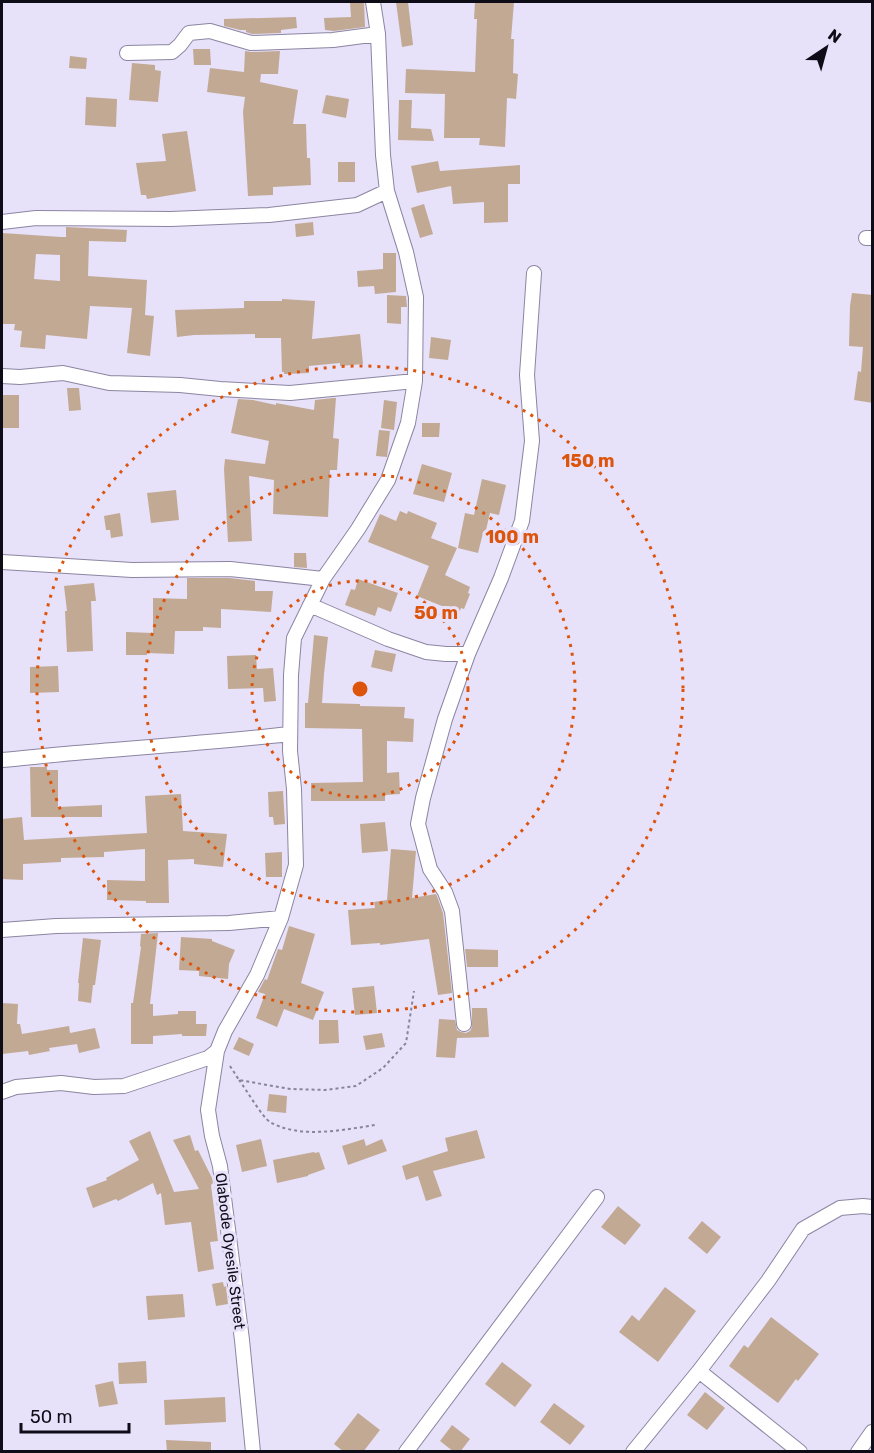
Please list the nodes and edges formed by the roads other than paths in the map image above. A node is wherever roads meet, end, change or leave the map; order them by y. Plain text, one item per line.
1 (373, 2) edge
2 (378, 34) junction
3 (127, 53) dead end
4 (387, 191) junction
5 (2, 222) edge
6 (534, 273) dead end
7 (2, 376) edge
8 (415, 381) junction
9 (2, 562) edge
10 (323, 579) junction
11 (310, 605) junction
12 (468, 654) junction
13 (290, 734) junction
14 (2, 760) edge
15 (281, 918) junction
16 (2, 930) edge
17 (464, 1024) dead end
18 (221, 1056) junction
19 (2, 1092) edge
20 (597, 1197) dead end
21 (873, 1207) edge
22 (699, 1371) junction
23 (873, 1432) edge
24 (411, 1450) edge
25 (253, 1452) edge
26 (633, 1452) edge
27 (800, 1452) edge
28 (858, 1452) edge

1 - 2 street, Olabode Oyesile Street
2 - 3 street
2 - 4 street, Olabode Oyesile Street
4 - 5 street
4 - 8 street, Olabode Oyesile Street
6 - 12 street
7 - 8 street
8 - 10 street, Olabode Oyesile Street
9 - 10 street
10 - 11 street, Olabode Oyesile Street
11 - 12 street
11 - 13 street, Olabode Oyesile Street
12 - 17 street
13 - 14 street
13 - 15 street, Olabode Oyesile Street
15 - 16 street
15 - 18 street, Olabode Oyesile Street
18 - 19 street
18 - 25 street, Olabode Oyesile Street
20 - 24 street
21 - 22 street
22 - 26 street
22 - 27 street
23 - 28 street

